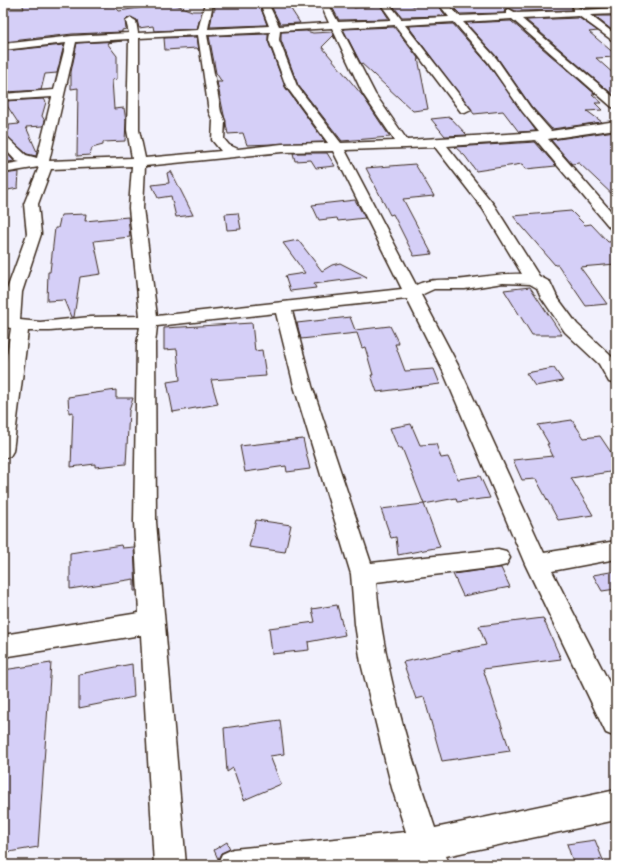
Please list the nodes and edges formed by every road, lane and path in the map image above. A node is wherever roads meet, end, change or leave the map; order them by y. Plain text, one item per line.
1 (208, 3) edge
2 (264, 3) edge
3 (324, 3) edge
4 (384, 3) edge
5 (442, 3) edge
6 (501, 3) edge
7 (568, 3) edge
8 (616, 11) edge
9 (580, 12) junction
10 (514, 16) junction
11 (455, 19) junction
12 (131, 20) dead end
13 (397, 22) junction
14 (335, 25) junction
15 (275, 28) junction
16 (202, 33) junction
17 (134, 36) junction
18 (72, 39) junction
19 (616, 40) edge
20 (3, 47) edge
21 (59, 93) junction
22 (3, 97) edge
23 (616, 105) edge
24 (465, 110) dead end
25 (616, 125) edge
26 (543, 135) junction
27 (3, 140) edge
28 (438, 143) junction
29 (404, 145) junction
30 (337, 148) junction
31 (235, 152) junction
32 (140, 162) junction
33 (41, 164) junction
34 (3, 169) edge
35 (616, 226) edge
36 (533, 279) junction
37 (412, 292) junction
38 (283, 308) junction
39 (149, 322) junction
40 (20, 326) junction
41 (616, 378) edge
42 (3, 451) edge
43 (616, 550) edge
44 (498, 558) dead end
45 (537, 564) junction
46 (363, 574) junction
47 (153, 622) junction
48 (3, 646) edge
49 (616, 724) edge
50 (616, 805) edge
51 (430, 855) edge
52 (170, 865) edge
53 (233, 865) edge

1 - 16 street
2 - 15 street
3 - 14 street
4 - 13 street
5 - 11 street
6 - 10 street
7 - 9 street
8 - 9 street
9 - 10 street
9 - 19 street
10 - 11 street
10 - 23 street
11 - 13 street
11 - 26 street
12 - 17 street
13 - 14 street
13 - 24 street
14 - 15 street
14 - 29 street
15 - 16 street
15 - 30 street
16 - 17 street
16 - 31 street
17 - 18 street
17 - 32 street
18 - 20 street
18 - 21 street
21 - 22 street
21 - 33 street
25 - 26 street
26 - 28 street
26 - 35 street
27 - 33 street
28 - 29 street
28 - 36 street
29 - 30 street
30 - 31 street
30 - 37 street
31 - 32 street
32 - 33 street
32 - 39 street
33 - 34 street
33 - 40 street
36 - 37 street
36 - 41 street
37 - 38 street
37 - 45 street
38 - 39 street
38 - 46 street
39 - 40 street
39 - 47 street
40 - 42 street
43 - 45 street
44 - 46 street
45 - 49 street
46 - 51 street
47 - 48 street
47 - 52 street
50 - 51 street
51 - 53 street

